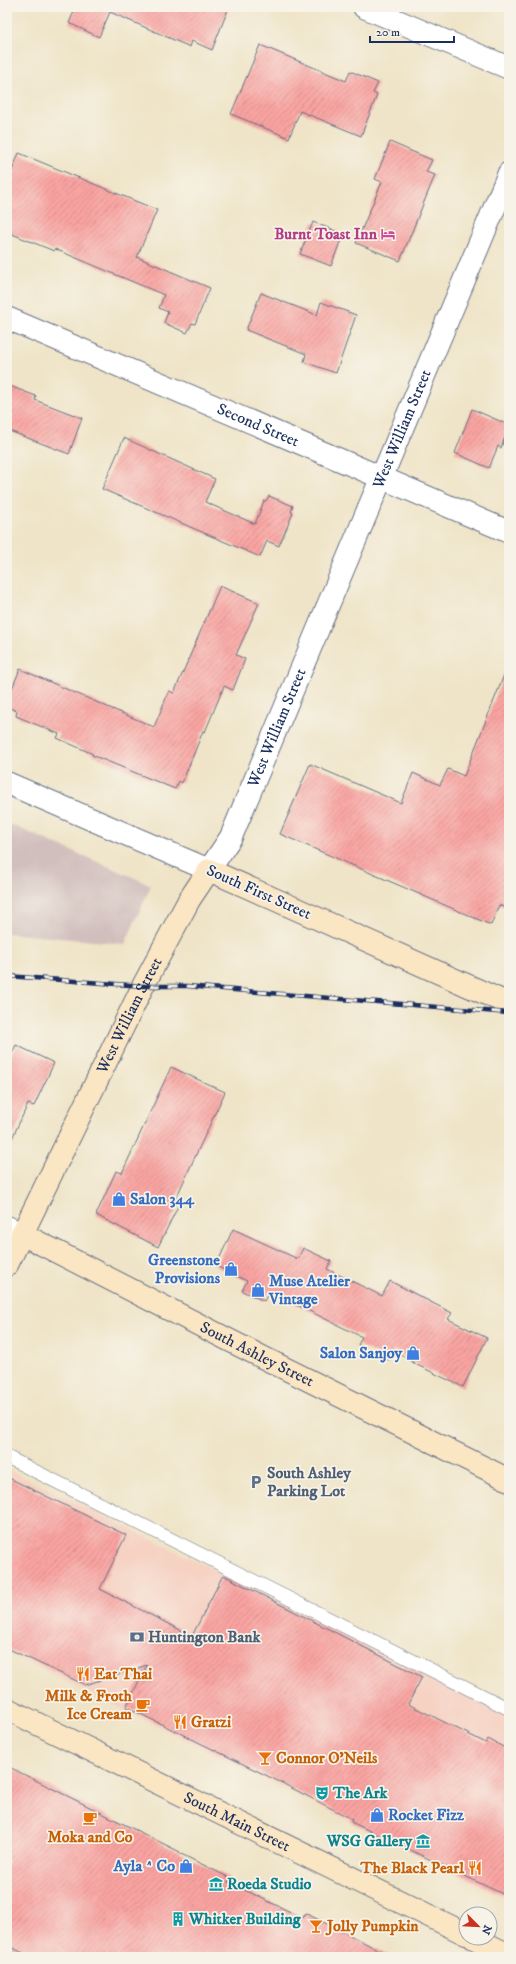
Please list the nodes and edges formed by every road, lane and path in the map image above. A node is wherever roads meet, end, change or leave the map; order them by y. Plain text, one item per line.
1 (364, 7) edge
2 (509, 68) edge
3 (509, 173) edge
4 (7, 318) edge
5 (381, 478) junction
6 (509, 532) edge
7 (7, 783) edge
8 (209, 870) junction
9 (509, 1004) edge
10 (14, 1231) edge
11 (7, 1265) edge
12 (7, 1457) edge
13 (509, 1480) edge
14 (7, 1709) edge
15 (509, 1709) edge
16 (458, 1930) edge
17 (490, 1946) edge
18 (7, 1955) edge
19 (509, 1955) edge
20 (11, 1957) edge

1 - 2 street
3 - 5 street, West William Street
4 - 5 street, Second Street
5 - 6 street, Second Street
5 - 8 street, West William Street
7 - 8 street, South First Street
8 - 9 street, South First Street
8 - 10 street, West William Street
10 - 11 street, West William Street
10 - 13 street, South Ashley Street
12 - 15 lane
14 - 16 street, South Main Street
17 - 19 street
18 - 20 lane

